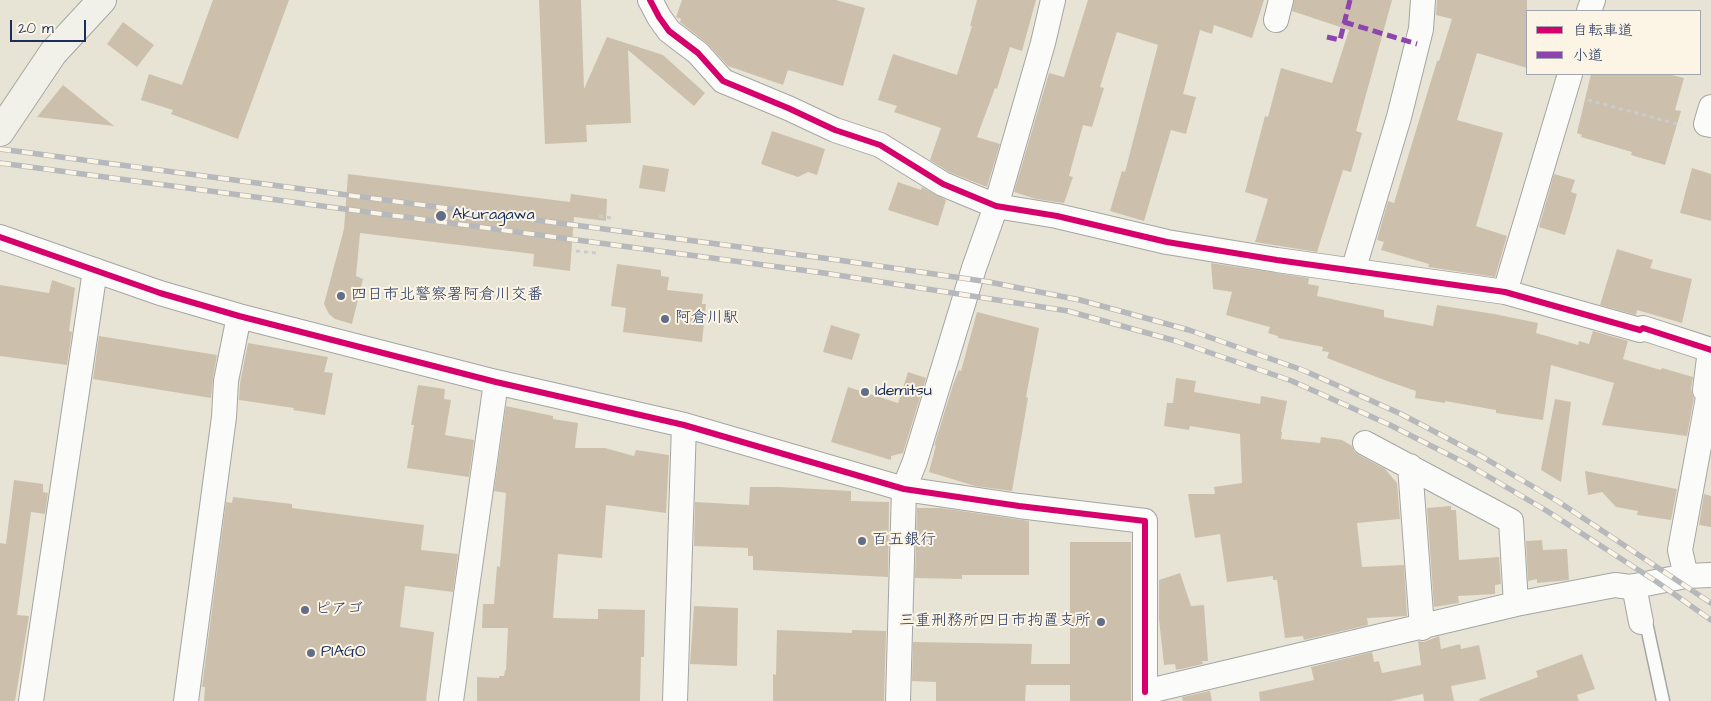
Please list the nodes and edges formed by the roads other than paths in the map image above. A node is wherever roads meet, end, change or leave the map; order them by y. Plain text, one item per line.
1 (102, 0) edge
2 (650, 0) edge
3 (1053, 0) edge
4 (1423, 0) edge
5 (1567, 83) edge
6 (0, 132) edge
7 (996, 206) junction
8 (0, 237) edge
9 (95, 270) junction
10 (1353, 271) junction
11 (1505, 292) junction
12 (239, 316) junction
13 (1711, 350) edge
14 (496, 382) junction
15 (684, 426) junction
16 (1364, 442) dead end
17 (1410, 466) junction
18 (904, 489) junction
19 (1711, 575) edge
20 (1686, 576) junction
21 (1634, 586) junction
22 (1516, 604) junction
23 (1641, 622) joint
24 (1422, 628) junction
25 (1145, 696) edge
26 (31, 701) edge
27 (186, 701) edge
28 (451, 701) edge
29 (675, 701) edge
30 (898, 701) edge
31 (1663, 701) edge

1 - 6 street
2 - 7 street
3 - 7 street
4 - 10 street
5 - 11 street
7 - 10 street
7 - 18 street
8 - 9 street
9 - 12 street
9 - 26 street
10 - 11 street
11 - 13 street
12 - 14 street
12 - 27 street
13 - 20 street
14 - 15 street
14 - 28 street
15 - 18 street
15 - 29 street
16 - 17 street
17 - 22 street
17 - 24 street
18 - 25 street
18 - 30 street
19 - 20 street
20 - 21 street
21 - 22 street
21 - 23 street
22 - 24 street
23 - 31 lane
24 - 25 street

